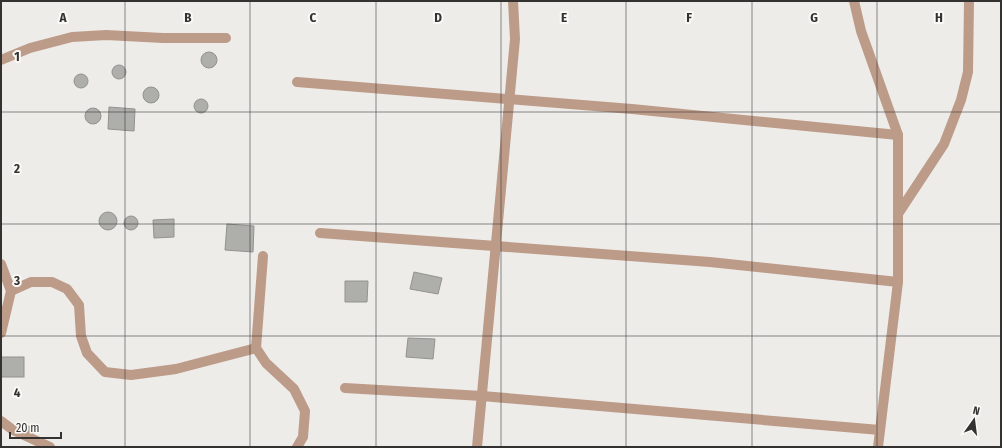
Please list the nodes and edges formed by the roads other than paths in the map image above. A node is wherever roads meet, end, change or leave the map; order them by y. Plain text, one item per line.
1 (513, 1) edge
2 (854, 1) edge
3 (969, 1) edge
4 (226, 38) dead end
5 (1, 60) edge
6 (297, 82) dead end
7 (510, 100) junction
8 (898, 135) junction
9 (898, 214) junction
10 (320, 233) dead end
11 (496, 247) junction
12 (263, 256) dead end
13 (1, 264) edge
14 (898, 282) junction
15 (11, 291) junction
16 (1, 333) edge
17 (256, 348) junction
18 (345, 388) dead end
19 (482, 396) junction
20 (1, 421) edge
21 (880, 430) junction
22 (50, 447) edge
23 (297, 447) edge
24 (477, 447) edge
25 (878, 447) edge

1 - 7 street
2 - 8 street
3 - 9 street
4 - 5 street
6 - 7 street
7 - 8 street
7 - 11 street
8 - 9 street
9 - 14 street
10 - 11 street
11 - 14 street
11 - 19 street
12 - 17 street
13 - 15 street
14 - 21 street
15 - 16 street
15 - 17 street
17 - 23 street
18 - 19 street
19 - 21 street
19 - 24 street
20 - 22 street
21 - 25 street

